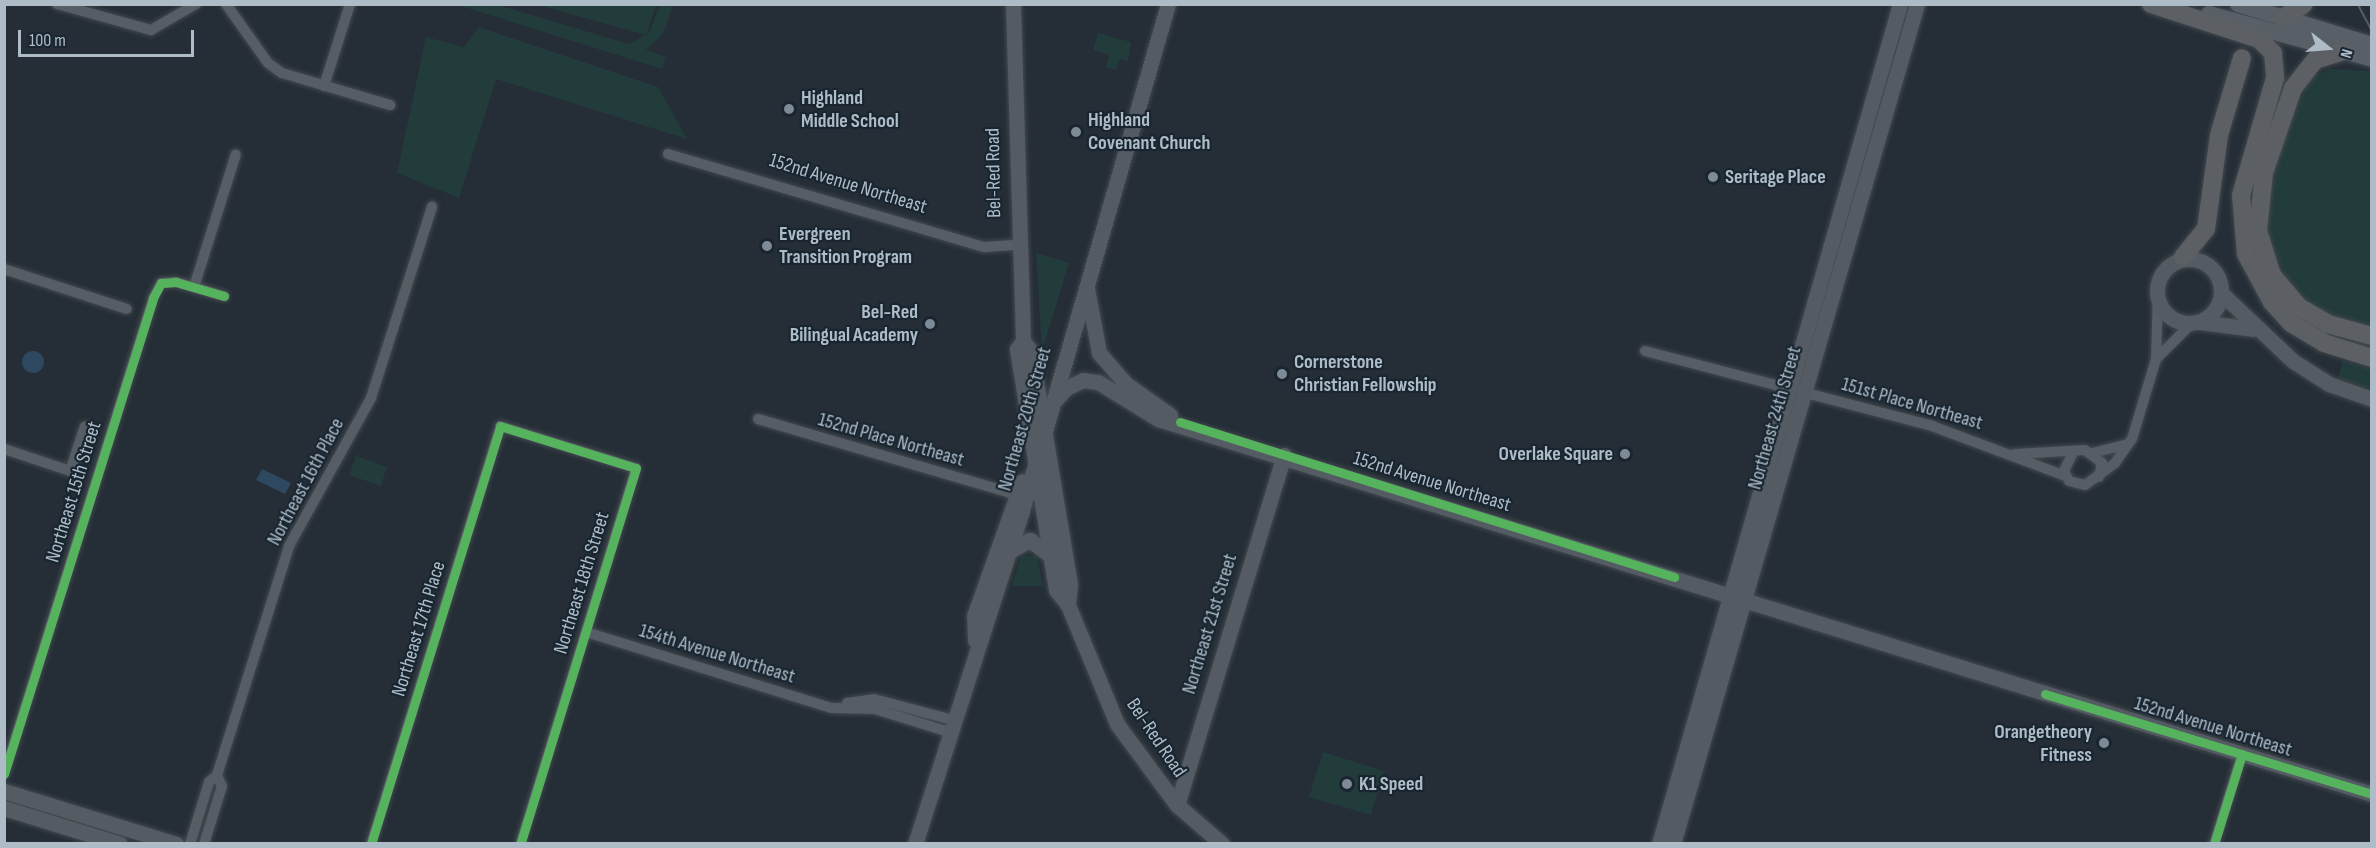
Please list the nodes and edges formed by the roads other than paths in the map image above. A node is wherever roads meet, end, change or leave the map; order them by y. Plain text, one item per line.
1 (57, 4) edge
2 (196, 4) edge
3 (226, 4) edge
4 (350, 4) edge
5 (1013, 4) edge
6 (1168, 4) edge
7 (1900, 4) edge
8 (1917, 4) edge
9 (1922, 4) edge
10 (2151, 4) edge
11 (2173, 4) edge
12 (2238, 4) edge
13 (2304, 4) edge
14 (2283, 18) junction
15 (1907, 37) junction
16 (2372, 45) edge
17 (2344, 51) junction
18 (2242, 58) dead end
19 (2372, 59) edge
20 (324, 86) junction
21 (390, 105) dead end
22 (237, 154) dead end
23 (668, 154) dead end
24 (432, 207) dead end
25 (1836, 230) junction
26 (1849, 241) junction
27 (1017, 245) junction
28 (2183, 256) junction
29 (4, 269) edge
30 (1086, 278) junction
31 (194, 287) junction
32 (2158, 293) junction
33 (2221, 293) junction
34 (224, 296) dead end
35 (128, 309) dead end
36 (2196, 322) junction
37 (2256, 329) junction
38 (2372, 336) edge
39 (1023, 341) junction
40 (1645, 351) dead end
41 (2372, 358) edge
42 (2156, 359) junction
43 (1798, 390) junction
44 (2372, 399) edge
45 (1049, 407) junction
46 (758, 419) dead end
47 (1180, 422) junction
48 (85, 426) dead end
49 (500, 426) joint
50 (1042, 431) junction
51 (2128, 444) junction
52 (4, 449) edge
53 (2074, 451) junction
54 (2092, 453) junction
55 (2015, 454) junction
56 (1284, 455) junction
57 (1031, 463) junction
58 (2066, 476) junction
59 (2098, 477) junction
60 (1015, 494) junction
61 (1008, 552) junction
62 (1048, 554) junction
63 (1738, 598) junction
64 (1068, 605) junction
65 (586, 632) junction
66 (975, 646) junction
67 (1699, 708) junction
68 (951, 726) junction
69 (2242, 754) junction
70 (1697, 761) junction
71 (4, 774) edge
72 (218, 775) junction
73 (4, 791) edge
74 (2372, 794) edge
75 (4, 802) edge
76 (1177, 805) junction
77 (4, 808) edge
78 (84, 817) junction
79 (1669, 842) edge
80 (120, 843) edge
81 (176, 843) edge
82 (190, 843) edge
83 (204, 843) edge
84 (371, 843) edge
85 (520, 843) edge
86 (915, 843) edge
87 (1222, 843) edge
88 (2214, 843) edge

1 - 2 street
3 - 20 street
4 - 20 street
5 - 27 main road, Bel-Red Road
6 - 30 main road, Northeast 20th Street
7 - 25 main road, Northeast 24th Street
8 - 15 main road, Northeast 24th Street
9 - 15 main road
10 - 41 highway
11 - 17 main road
12 - 14 main road
13 - 14 highway
14 - 16 main road
15 - 26 main road, Northeast 24th Street
17 - 19 main road
17 - 38 highway
18 - 28 highway
20 - 21 street
22 - 31 street
23 - 27 street, 152nd Avenue Northeast
24 - 72 street, Northeast 16th Place
25 - 26 main road
25 - 43 main road, Northeast 24th Street
26 - 43 main road, Northeast 24th Street
27 - 39 main road, Bel-Red Road
28 - 32 main road
28 - 33 main road
29 - 35 street
30 - 45 main road, Northeast 20th Street
30 - 47 main road
31 - 34 street, Northeast 15th Street
31 - 71 street, Northeast 15th Street
32 - 36 main road
32 - 42 street
33 - 36 main road
33 - 37 main road
36 - 37 main road
36 - 42 street
37 - 44 main road
39 - 50 main road, Bel-Red Road
39 - 57 main road, Bel-Red Road
40 - 43 street, 151st Place Northeast
42 - 51 street
43 - 55 street, 151st Place Northeast
43 - 63 main road, Northeast 24th Street
45 - 47 main road
45 - 50 main road, Northeast 20th Street
46 - 60 street, 152nd Place Northeast
47 - 56 main road, 152nd Avenue Northeast
48 - 52 street
49 - 65 street, Northeast 18th Street
49 - 84 street, Northeast 17th Place
50 - 57 main road, Northeast 20th Street
50 - 64 main road, Bel-Red Road
51 - 54 street
51 - 59 street
53 - 54 street
53 - 55 street, 151st Place Northeast
53 - 58 street
54 - 59 street
55 - 58 street, 151st Place Northeast
56 - 63 main road, 152nd Avenue Northeast
56 - 76 main road, Northeast 21st Street
57 - 60 main road
57 - 61 main road, Northeast 20th Street
57 - 62 main road, Bel-Red Road
58 - 59 street
60 - 66 main road
61 - 62 main road
61 - 66 main road, Northeast 20th Street
62 - 64 main road, Bel-Red Road
63 - 67 main road, Northeast 24th Street
63 - 69 main road, 152nd Avenue Northeast
63 - 70 main road, Northeast 24th Street
64 - 76 main road, Bel-Red Road
65 - 68 street, 154th Avenue Northeast
65 - 85 street, Northeast 18th Street
66 - 68 main road, Northeast 20th Street
67 - 70 main road
67 - 79 main road, Northeast 24th Street
68 - 86 main road, Northeast 20th Street
69 - 74 main road, 152nd Avenue Northeast
69 - 88 street
70 - 79 main road, Northeast 24th Street
72 - 82 street, Northeast 16th Place
72 - 83 street, Northeast 16th Place
73 - 78 main road
75 - 78 main road
76 - 87 main road, Bel-Red Road
77 - 80 main road
78 - 81 main road

